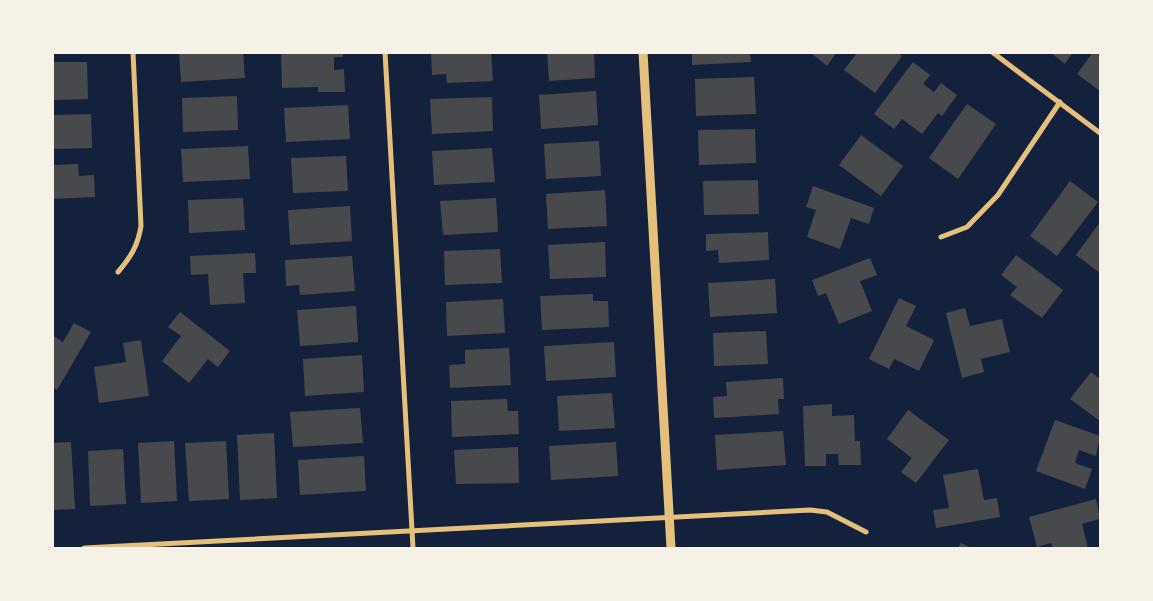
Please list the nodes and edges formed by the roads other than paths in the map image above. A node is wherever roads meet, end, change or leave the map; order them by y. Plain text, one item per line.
1 (133, 52) edge
2 (385, 52) edge
3 (643, 52) edge
4 (992, 52) edge
5 (1060, 102) junction
6 (1100, 133) edge
7 (941, 237) dead end
8 (118, 272) dead end
9 (669, 518) junction
10 (412, 532) junction
11 (866, 532) dead end
12 (161, 547) edge
13 (84, 548) edge
14 (413, 548) edge
15 (671, 548) edge

1 - 8 street
2 - 10 street
3 - 9 street
4 - 5 street
5 - 6 street
5 - 7 street
9 - 10 street
9 - 11 street
9 - 15 street
10 - 12 street
10 - 14 street
12 - 13 street

